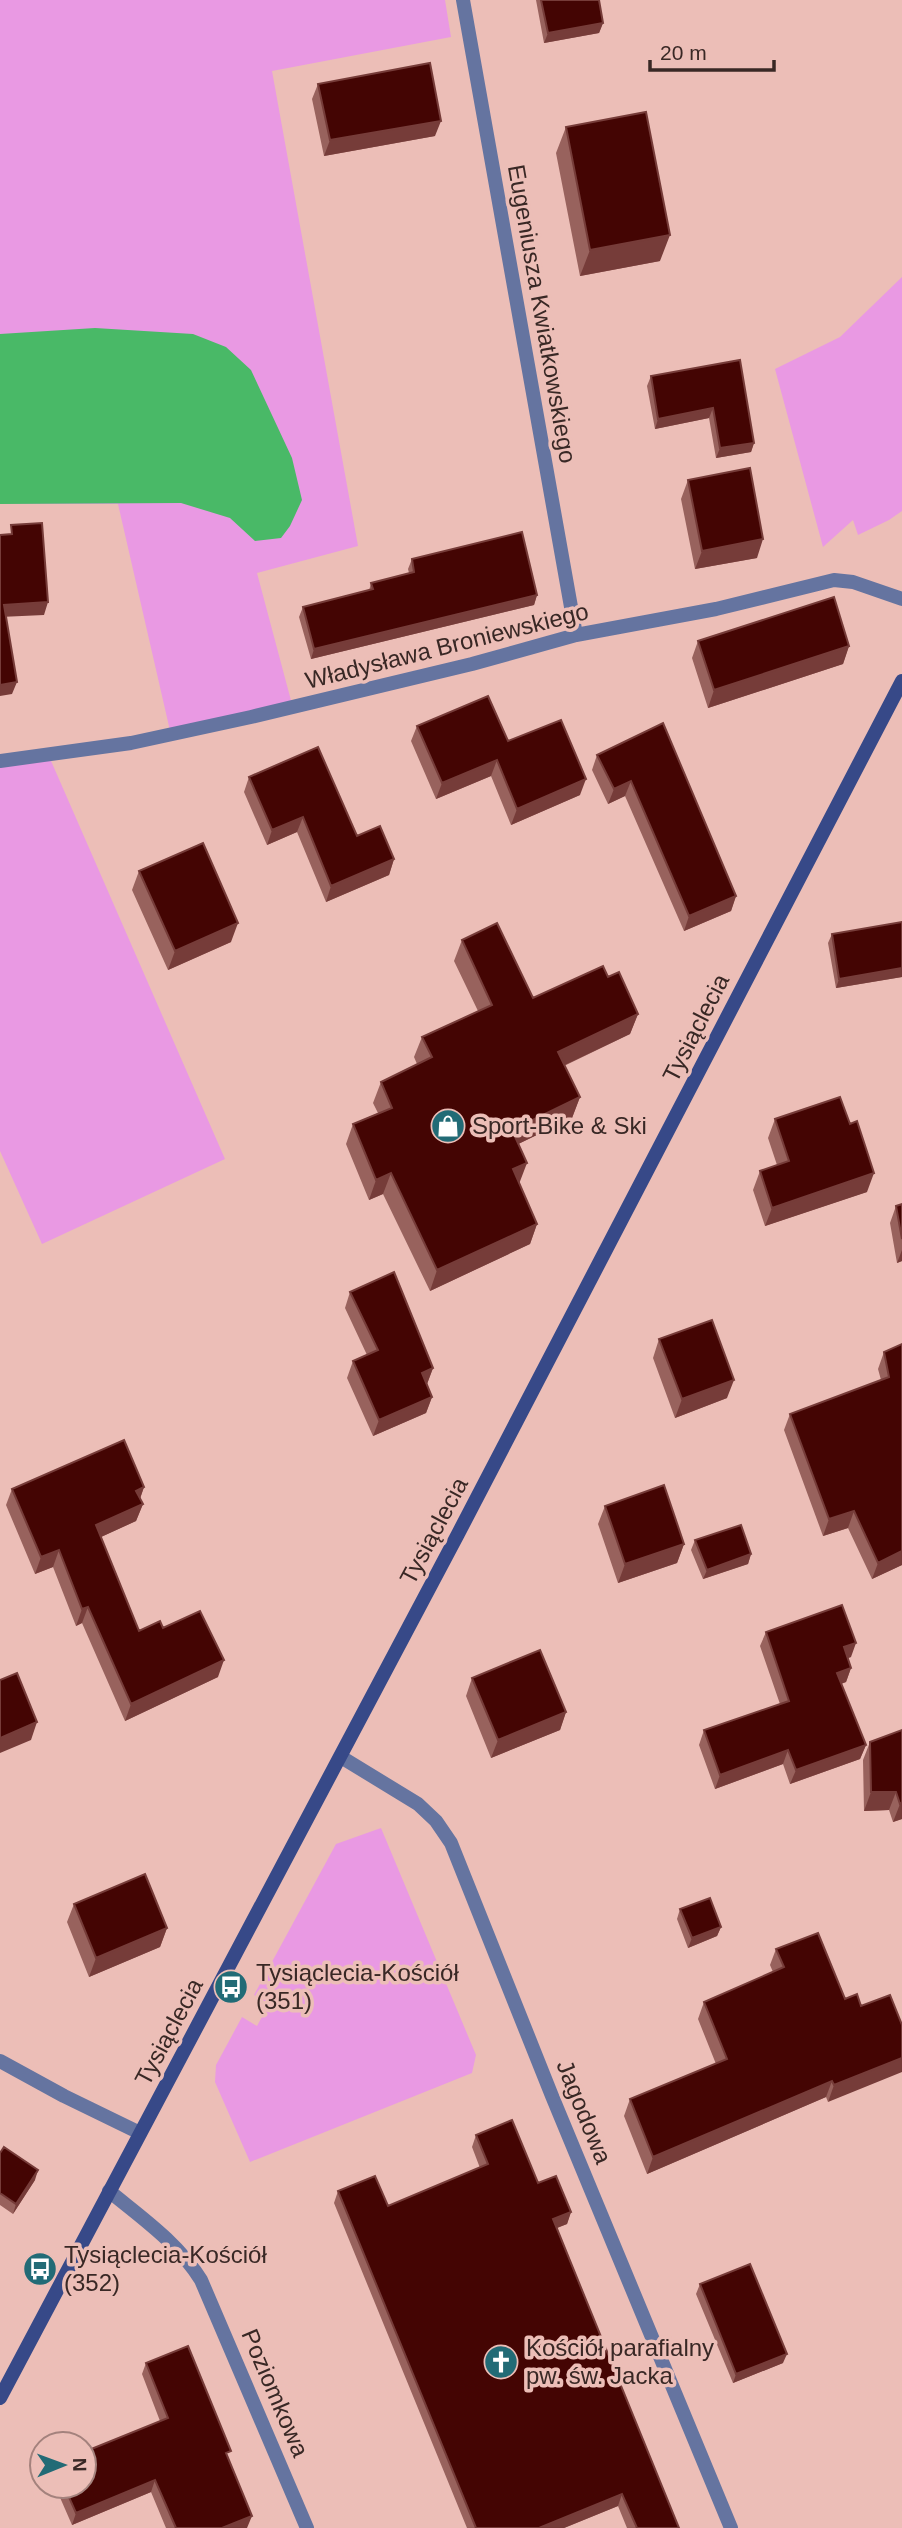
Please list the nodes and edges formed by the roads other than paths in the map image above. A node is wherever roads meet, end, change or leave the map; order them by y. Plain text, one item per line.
1 (463, 0) edge
2 (902, 599) edge
3 (576, 635) junction
4 (902, 681) edge
5 (0, 761) edge
6 (341, 1756) junction
7 (0, 2061) edge
8 (140, 2133) junction
9 (109, 2191) junction
10 (0, 2398) edge
11 (307, 2528) edge
12 (731, 2528) edge

1 - 3 street, Eugeniusza Kwiatkowskiego
2 - 3 street, Władysława Broniewskiego
3 - 5 street, Władysława Broniewskiego
4 - 6 street, Tysiąclecia
6 - 8 street, Tysiąclecia
6 - 12 street, Jagodowa
7 - 8 street
8 - 9 street, Tysiąclecia
9 - 10 street, Tysiąclecia
9 - 11 street, Poziomkowa

